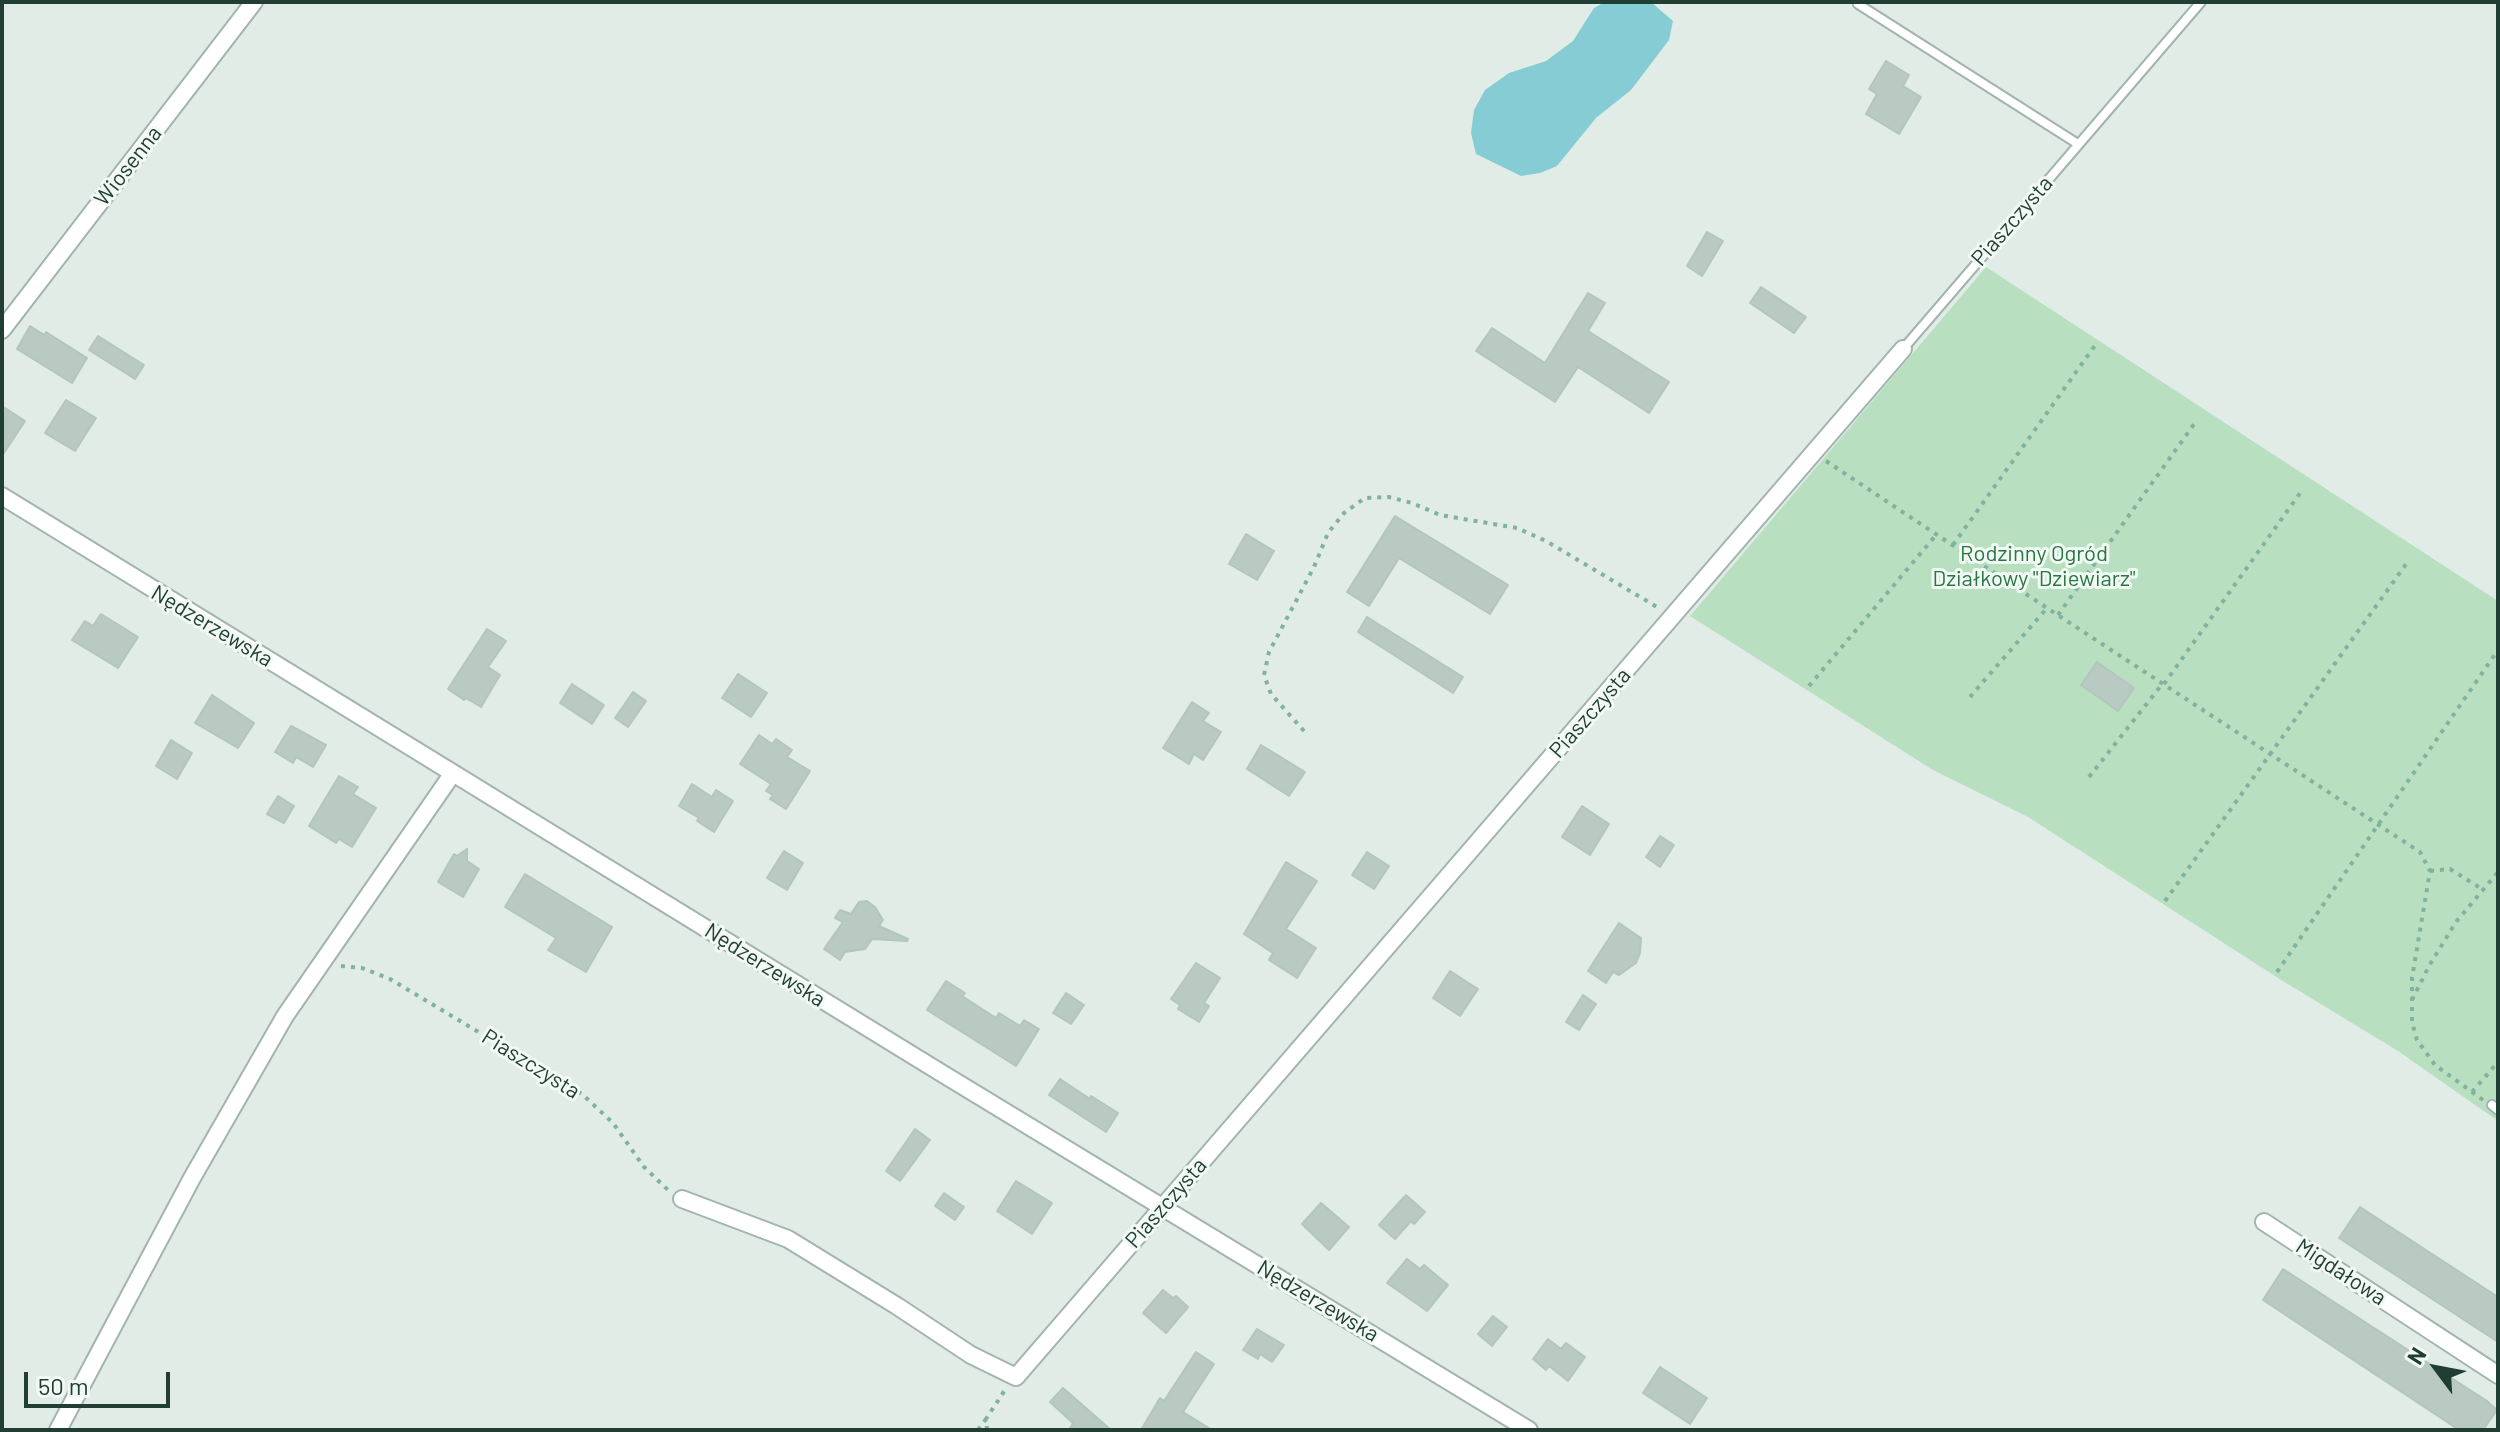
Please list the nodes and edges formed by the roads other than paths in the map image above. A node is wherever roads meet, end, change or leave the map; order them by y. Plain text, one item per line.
1 (254, 2) edge
2 (2201, 2) edge
3 (1858, 4) edge
4 (2078, 144) junction
5 (2, 330) edge
6 (1903, 349) joint
7 (2, 496) edge
8 (453, 773) junction
9 (682, 1199) road end
10 (1163, 1206) junction
11 (2264, 1222) dead end
12 (2498, 1375) edge
13 (58, 1430) edge
14 (1529, 1430) edge

1 - 5 street, Wiosenna
2 - 4 lane, Piaszczysta
3 - 4 lane
4 - 6 lane, Piaszczysta
6 - 10 street, Piaszczysta
7 - 8 street, Nędzerzewska
8 - 10 street, Nędzerzewska
8 - 13 street
9 - 10 street, Piaszczysta
10 - 14 street, Nędzerzewska
11 - 12 street, Migdałowa

